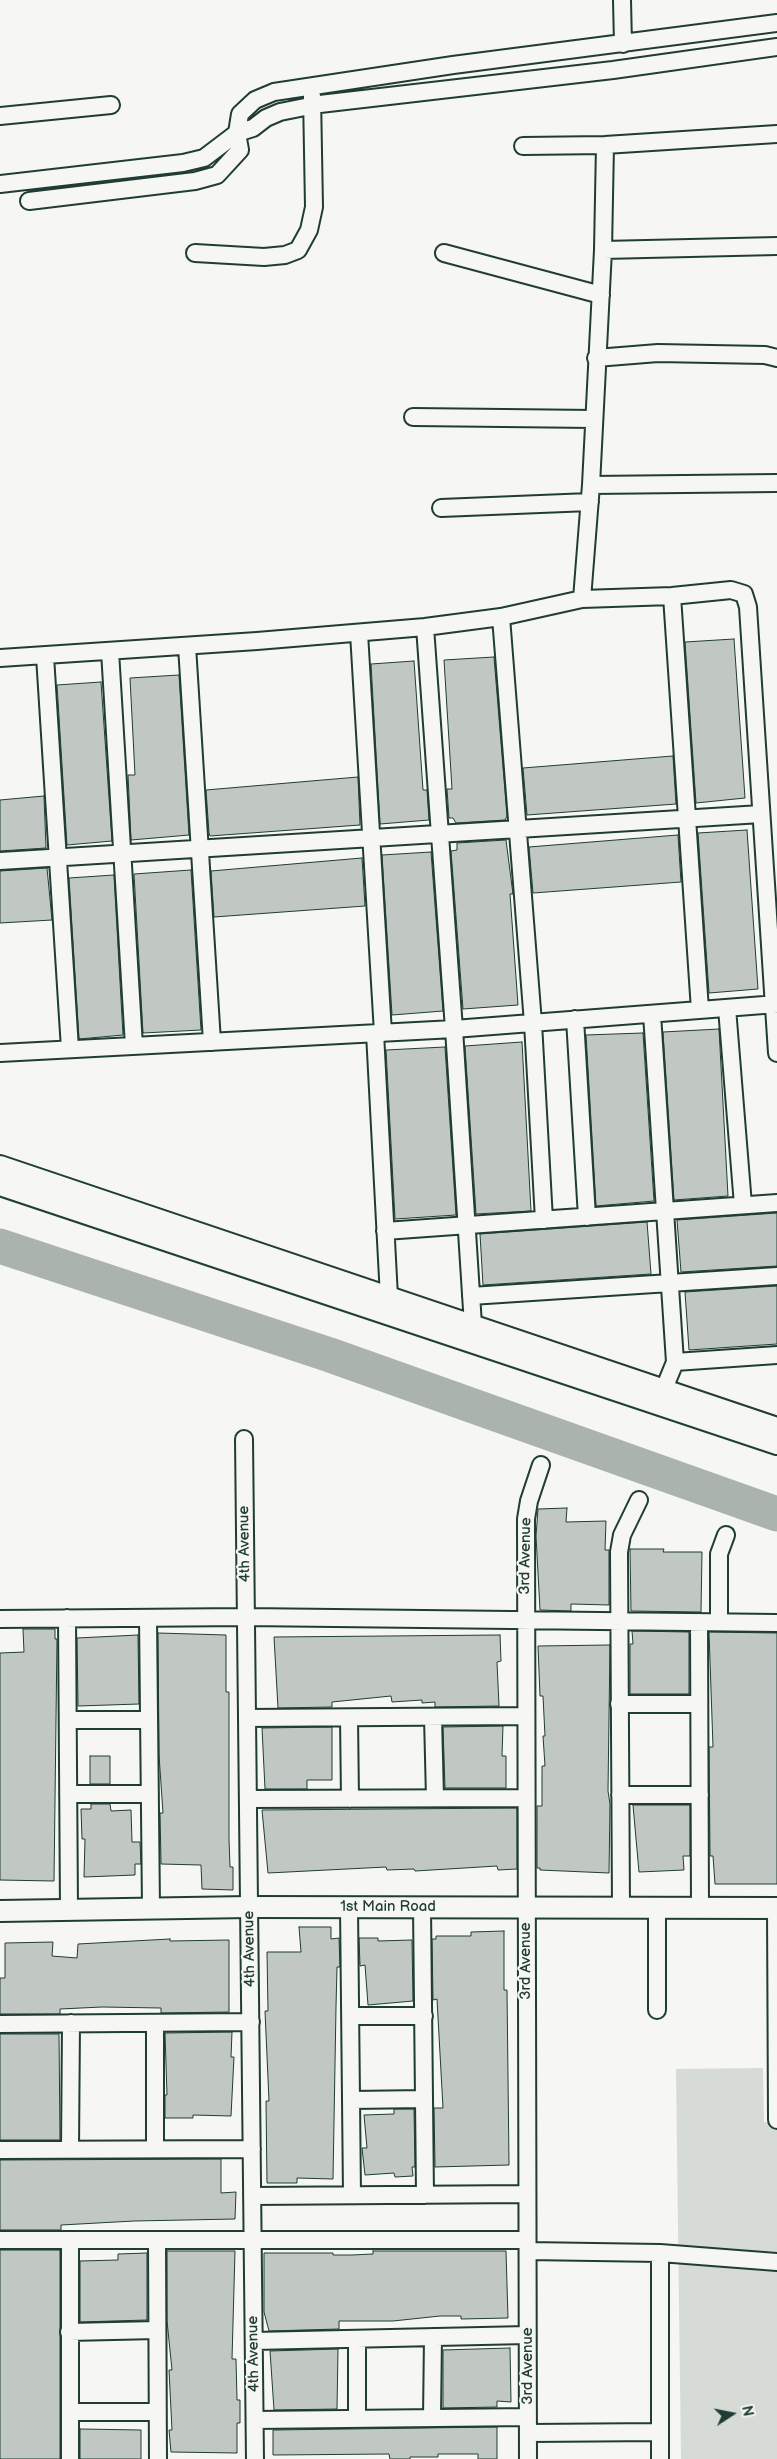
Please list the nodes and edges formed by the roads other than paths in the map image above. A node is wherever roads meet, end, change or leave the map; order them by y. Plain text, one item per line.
1 (622, 0) edge
2 (777, 23) edge
3 (622, 44) junction
4 (777, 47) edge
5 (311, 86) junction
6 (111, 105) dead end
7 (313, 106) junction
8 (0, 116) edge
9 (237, 133) junction
10 (777, 134) edge
11 (605, 145) junction
12 (523, 146) dead end
13 (0, 184) edge
14 (29, 201) dead end
15 (777, 246) edge
16 (603, 250) junction
17 (195, 252) dead end
18 (444, 253) dead end
19 (601, 295) junction
20 (596, 358) junction
21 (777, 358) edge
22 (413, 417) dead end
23 (594, 418) junction
24 (777, 483) edge
25 (591, 485) junction
26 (590, 502) junction
27 (441, 508) dead end
28 (672, 596) junction
29 (582, 599) junction
30 (501, 617) junction
31 (425, 627) junction
32 (358, 633) junction
33 (187, 646) junction
34 (110, 651) junction
35 (45, 656) junction
36 (0, 658) edge
37 (761, 814) junction
38 (688, 818) junction
39 (518, 828) junction
40 (441, 833) junction
41 (372, 838) junction
42 (200, 848) junction
43 (122, 853) junction
44 (58, 857) junction
45 (0, 861) edge
46 (775, 1004) edge
47 (727, 1008) junction
48 (700, 1010) junction
49 (652, 1014) junction
50 (575, 1019) junction
51 (533, 1023) junction
52 (454, 1029) junction
53 (379, 1033) junction
54 (212, 1042) junction
55 (134, 1046) junction
56 (70, 1049) junction
57 (0, 1053) edge
58 (777, 1053) edge
59 (0, 1166) edge
60 (0, 1185) edge
61 (777, 1203) edge
62 (743, 1205) junction
63 (665, 1211) junction
64 (587, 1217) junction
65 (544, 1220) junction
66 (466, 1225) junction
67 (385, 1231) junction
68 (777, 1276) edge
69 (670, 1284) junction
70 (471, 1296) junction
71 (389, 1297) junction
72 (472, 1325) junction
73 (777, 1355) edge
74 (675, 1362) junction
75 (664, 1390) junction
76 (777, 1428) edge
77 (244, 1439) dead end
78 (777, 1444) edge
79 (541, 1465) dead end
80 (639, 1500) dead end
81 (726, 1535) dead end
82 (246, 1617) junction
83 (67, 1618) junction
84 (148, 1618) junction
85 (0, 1619) edge
86 (526, 1619) junction
87 (618, 1621) junction
88 (699, 1622) junction
89 (719, 1622) junction
90 (777, 1623) edge
91 (619, 1704) junction
92 (699, 1704) junction
93 (526, 1716) junction
94 (433, 1717) junction
95 (247, 1718) junction
96 (349, 1718) junction
97 (68, 1720) junction
98 (149, 1720) junction
99 (68, 1794) junction
100 (150, 1794) junction
101 (620, 1795) junction
102 (700, 1795) junction
103 (435, 1798) junction
104 (526, 1798) junction
105 (248, 1799) junction
106 (350, 1799) junction
107 (249, 1907) junction
108 (349, 1907) junction
109 (151, 1908) junction
110 (422, 1908) junction
111 (526, 1908) junction
112 (621, 1908) junction
113 (657, 1908) junction
114 (700, 1908) junction
115 (776, 1908) edge
116 (69, 1910) junction
117 (0, 1911) edge
118 (657, 2010) dead end
119 (351, 2016) junction
120 (424, 2016) junction
121 (250, 2022) junction
122 (154, 2023) junction
123 (0, 2024) edge
124 (72, 2024) junction
125 (424, 2099) junction
126 (352, 2100) junction
127 (776, 2120) edge
128 (70, 2149) junction
129 (155, 2149) junction
130 (252, 2149) junction
131 (0, 2150) edge
132 (527, 2194) junction
133 (425, 2195) junction
134 (252, 2196) junction
135 (352, 2196) junction
136 (0, 2240) edge
137 (70, 2241) junction
138 (156, 2241) junction
139 (253, 2242) junction
140 (528, 2245) junction
141 (660, 2253) junction
142 (777, 2262) edge
143 (157, 2330) junction
144 (70, 2332) junction
145 (527, 2335) junction
146 (433, 2337) junction
147 (357, 2339) junction
148 (254, 2341) junction
149 (70, 2412) junction
150 (157, 2412) junction
151 (357, 2418) junction
152 (432, 2418) junction
153 (254, 2420) junction
154 (528, 2425) junction
155 (660, 2432) junction
156 (70, 2459) edge
157 (158, 2459) edge
158 (255, 2459) edge
159 (528, 2459) edge
160 (660, 2459) edge

1 - 3 street
2 - 3 street
3 - 5 street
4 - 7 street
5 - 7 street
5 - 9 street
6 - 8 street
7 - 9 street
7 - 17 street
9 - 13 street
9 - 14 street
10 - 11 street
11 - 12 street
11 - 16 street
15 - 16 street
16 - 19 street
18 - 19 street
19 - 20 street
20 - 21 street
20 - 23 street
22 - 23 street
23 - 25 street
24 - 25 street
25 - 26 street
26 - 27 street
26 - 29 street
28 - 29 street
28 - 37 street
28 - 38 street
29 - 30 street
30 - 31 street
30 - 39 street
31 - 32 street
31 - 40 street
32 - 33 street
32 - 41 street
33 - 34 street
33 - 42 street
34 - 35 street
34 - 43 street
35 - 36 street
35 - 44 street
37 - 38 street
37 - 46 street
38 - 39 street
38 - 48 street
39 - 40 street
39 - 51 street
40 - 41 street
40 - 52 street
41 - 42 street
41 - 53 street
42 - 43 street
42 - 54 street
43 - 44 street
43 - 55 street
44 - 45 street
44 - 56 street
46 - 47 street
46 - 58 street
47 - 48 street
47 - 62 street
48 - 49 street
49 - 50 street
49 - 63 street
50 - 51 street
50 - 64 street
51 - 52 street
51 - 65 street
52 - 53 street
52 - 66 street
53 - 54 street
53 - 67 street
54 - 55 street
55 - 56 street
56 - 57 street
59 - 71 street
60 - 78 street
61 - 62 street
62 - 63 street
63 - 64 street
63 - 69 street
64 - 65 street
65 - 66 street
66 - 67 street
66 - 70 street
67 - 71 street
68 - 69 street
69 - 70 street
69 - 74 street
70 - 72 street
71 - 72 street
72 - 75 street
73 - 74 street
74 - 75 street
75 - 76 street
77 - 82 street, 4th Avenue
79 - 86 street, 3rd Avenue
80 - 87 street
81 - 89 street
82 - 84 street
82 - 86 street
82 - 95 street, 4th Avenue
83 - 84 street
83 - 85 street
83 - 97 street
84 - 98 street
86 - 87 street
86 - 93 street, 3rd Avenue
87 - 88 street
87 - 91 street
88 - 89 street
88 - 92 street
89 - 90 street
91 - 92 street
91 - 101 street
92 - 102 street
93 - 94 street
93 - 104 street, 3rd Avenue
94 - 96 street
94 - 103 street
95 - 96 street
95 - 105 street, 4th Avenue
96 - 106 street
97 - 98 street
97 - 99 street
98 - 100 street
99 - 100 street
99 - 116 street
100 - 109 street
101 - 102 street
101 - 112 street
102 - 114 street
103 - 104 street
103 - 106 street
104 - 111 street, 3rd Avenue
105 - 106 street
105 - 107 street, 4th Avenue
107 - 108 street, 1st Main Road
107 - 109 street, 1st Main Road
107 - 121 street, 4th Avenue
108 - 110 street, 1st Main Road
108 - 119 street
109 - 116 street, 1st Main Road
110 - 111 street, 1st Main Road
110 - 120 street
111 - 112 street, 1st Main Road
111 - 132 street, 3rd Avenue
112 - 113 street, 1st Main Road
113 - 114 street, 1st Main Road
113 - 118 street
114 - 115 street, 1st Main Road
115 - 127 street
116 - 117 street, 1st Main Road
119 - 120 street
119 - 126 street
120 - 125 street
121 - 122 street
121 - 130 street, 4th Avenue
122 - 124 street
122 - 129 street
123 - 124 street
124 - 128 street
125 - 126 street
125 - 133 street
126 - 135 street
128 - 129 street
128 - 131 street
129 - 130 street
130 - 134 street, 4th Avenue
132 - 133 street
132 - 140 street, 3rd Avenue
133 - 135 street
134 - 135 street
134 - 139 street, 4th Avenue
136 - 137 street
137 - 138 street
137 - 144 street
138 - 139 street
138 - 143 street
139 - 140 street
139 - 148 street, 4th Avenue
140 - 141 street
140 - 145 street, 3rd Avenue
141 - 142 street
141 - 155 street
143 - 144 street
143 - 150 street
144 - 149 street
145 - 146 street
145 - 154 street, 3rd Avenue
146 - 147 street
146 - 152 street
147 - 148 street
147 - 151 street
148 - 153 street, 4th Avenue
149 - 150 street
149 - 156 street
150 - 157 street
151 - 152 street
151 - 153 street
152 - 154 street
153 - 158 street, 4th Avenue
154 - 155 street
154 - 159 street, 3rd Avenue
155 - 160 street

